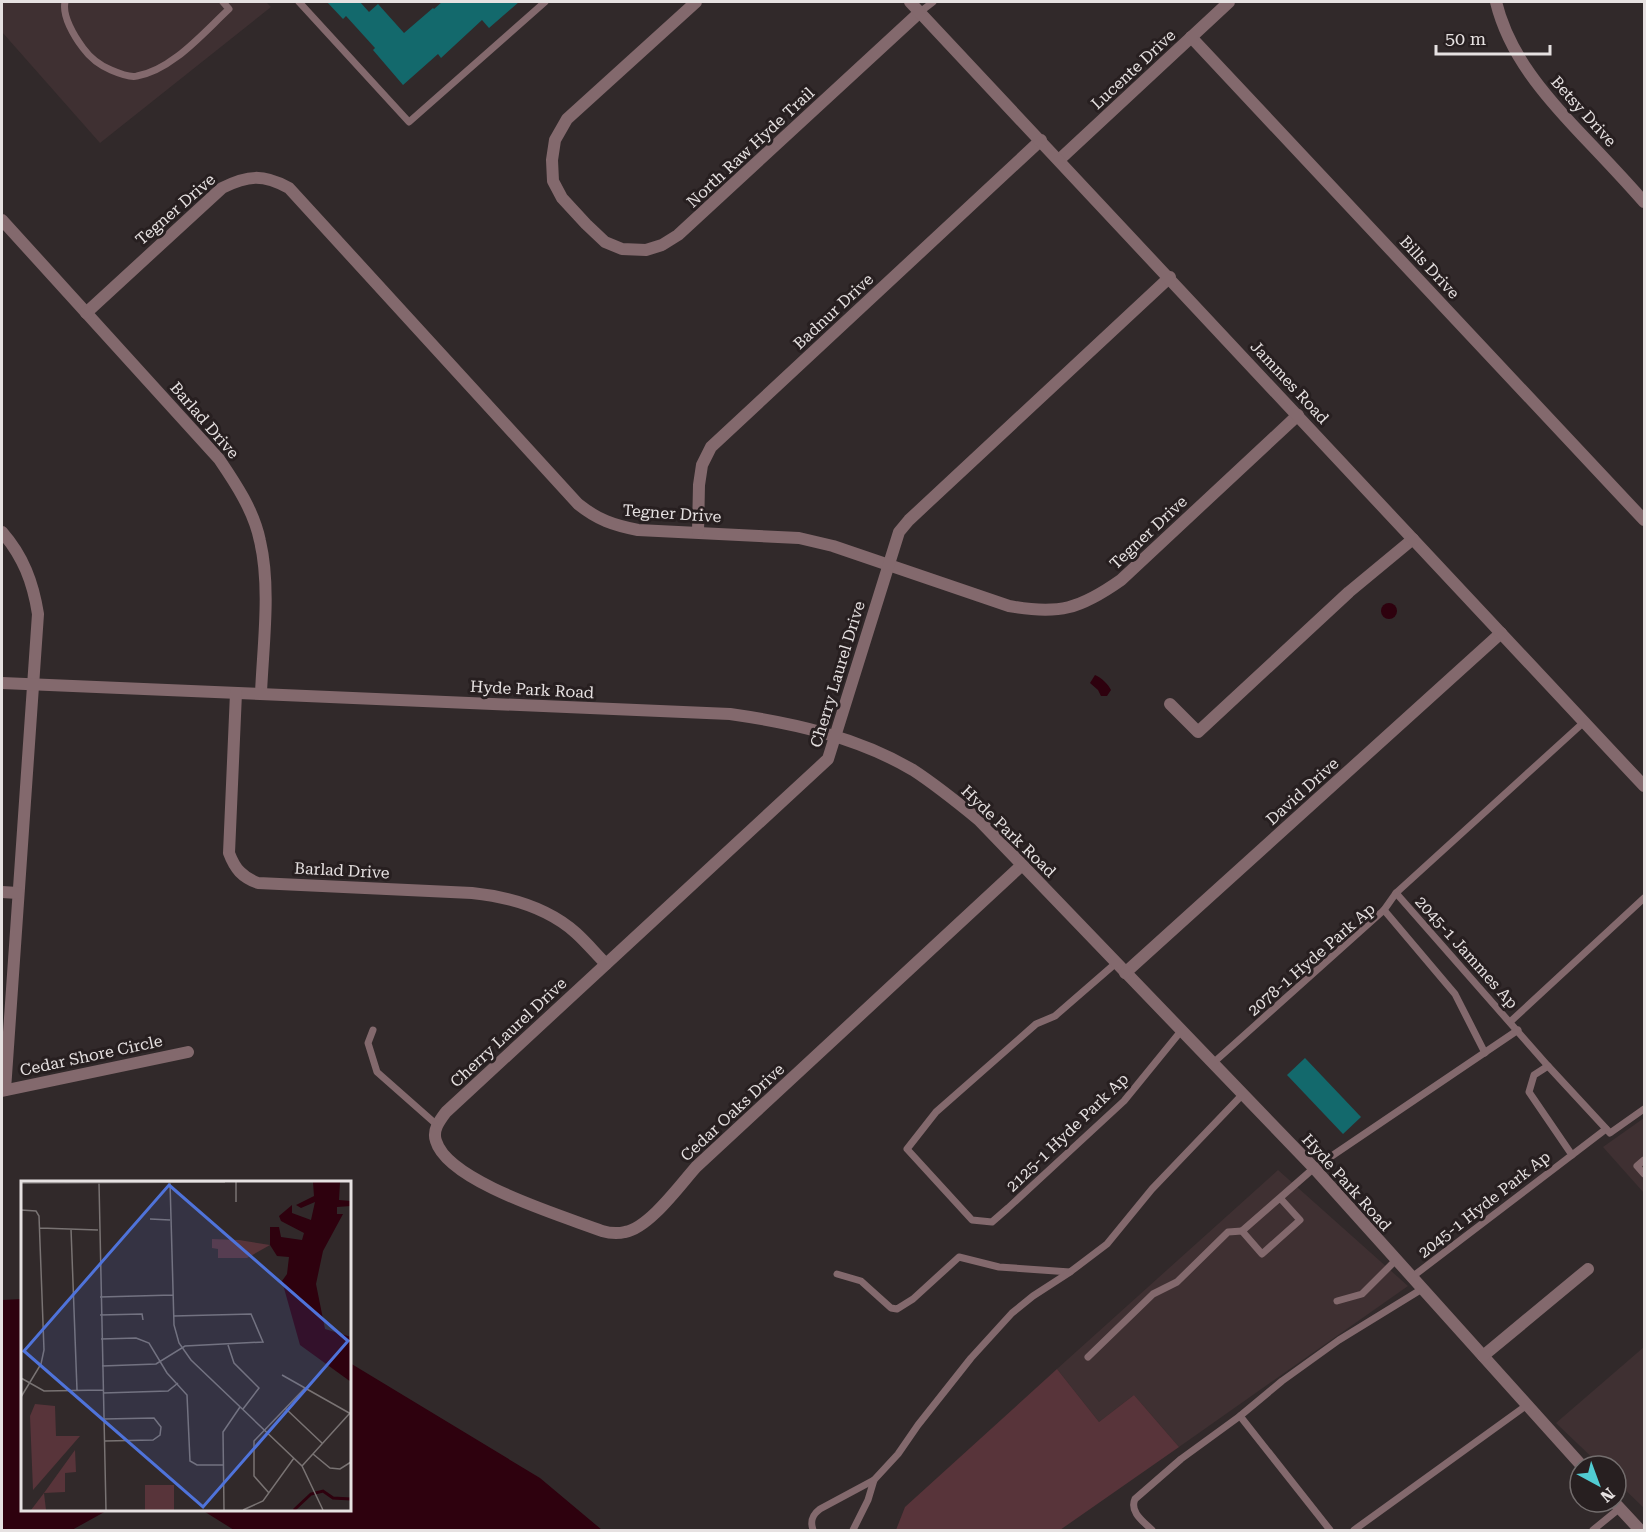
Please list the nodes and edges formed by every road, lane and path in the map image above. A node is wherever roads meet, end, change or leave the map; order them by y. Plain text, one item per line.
1 (65, 2) edge
2 (223, 2) edge
3 (299, 2) edge
4 (545, 2) edge
5 (696, 2) edge
6 (910, 2) edge
7 (933, 2) edge
8 (1229, 2) edge
9 (1496, 2) edge
10 (920, 12) junction
11 (1191, 37) junction
12 (1041, 140) junction
13 (1059, 160) junction
14 (1644, 202) edge
15 (2, 220) edge
16 (1170, 277) junction
17 (86, 313) junction
18 (1298, 416) junction
19 (1644, 520) edge
20 (2, 532) edge
21 (698, 532) junction
22 (1413, 539) junction
23 (889, 564) junction
24 (1501, 633) junction
25 (2, 683) edge
26 (33, 685) junction
27 (237, 693) junction
28 (261, 693) junction
29 (1170, 704) dead end
30 (1584, 722) junction
31 (836, 735) junction
32 (1644, 786) edge
33 (1022, 865) junction
34 (2, 892) edge
35 (18, 893) junction
36 (1396, 893) junction
37 (1644, 898) edge
38 (1384, 910) junction
39 (1116, 963) junction
40 (606, 964) junction
41 (1125, 973) junction
42 (1510, 1022) junction
43 (373, 1030) dead end
44 (1518, 1030) junction
45 (1181, 1031) junction
46 (188, 1052) dead end
47 (1485, 1053) junction
48 (1212, 1064) junction
49 (1548, 1066) junction
50 (3, 1090) edge
51 (1242, 1095) junction
52 (1644, 1109) edge
53 (437, 1125) junction
54 (1606, 1129) junction
55 (1572, 1155) junction
56 (1644, 1160) edge
57 (1314, 1168) junction
58 (1644, 1174) edge
59 (1280, 1198) junction
60 (1242, 1231) junction
61 (1396, 1260) junction
62 (1588, 1269) dead end
63 (1070, 1272) junction
64 (837, 1274) dead end
65 (1412, 1277) junction
66 (1422, 1289) junction
67 (1336, 1301) dead end
68 (1483, 1356) junction
69 (1088, 1357) dead end
70 (1527, 1405) junction
71 (1240, 1416) junction
72 (1571, 1454) edge
73 (874, 1480) junction
74 (1608, 1514) edge
75 (1625, 1514) edge
76 (813, 1530) edge
77 (853, 1530) edge
78 (1152, 1530) edge
79 (1330, 1530) edge
80 (1354, 1530) edge
81 (1593, 1530) edge
82 (1640, 1530) edge

1 - 2 lane
3 - 4 lane
5 - 10 street, North Raw Hyde Trail
6 - 10 street, Jammes Road
7 - 10 lane
8 - 11 street, Lucente Drive
9 - 14 street, Betsy Drive
10 - 12 street, Jammes Road
11 - 13 street, Lucente Drive
11 - 19 street, Bills Drive
12 - 13 street, Jammes Road
12 - 21 street, Badnur Drive
13 - 16 street, Jammes Road
15 - 17 street, Barlad Drive
16 - 18 street, Jammes Road
16 - 23 street, Cherry Laurel Drive
17 - 21 street, Tegner Drive
17 - 28 street, Barlad Drive
18 - 22 street, Jammes Road
18 - 23 street, Tegner Drive
20 - 26 street
21 - 23 street, Tegner Drive
22 - 24 street, Jammes Road
22 - 29 street
23 - 31 street, Cherry Laurel Drive
24 - 30 street, Jammes Road
24 - 41 street, David Drive
25 - 26 street, Hyde Park Road
26 - 27 street, Hyde Park Road
26 - 35 street
27 - 28 street, Hyde Park Road
27 - 40 street, Barlad Drive
28 - 31 street, Hyde Park Road
30 - 32 street, Jammes Road
30 - 36 lane, 2045-1 Jammes Ap
31 - 33 street, Hyde Park Road
31 - 40 street, Cherry Laurel Drive
33 - 39 street, Hyde Park Road
33 - 53 street, Cedar Oaks Drive
34 - 35 street
35 - 50 street
36 - 38 lane
36 - 42 lane, 2045-1 Jammes Ap
37 - 42 lane
38 - 47 lane, 2078-1 Hyde Park Ap
38 - 48 lane, 2078-1 Hyde Park Ap
39 - 41 street, Hyde Park Road
39 - 45 lane, 2125-1 Hyde Park Ap
40 - 53 street, Cherry Laurel Drive
41 - 45 street, Hyde Park Road
42 - 44 lane, 2045-1 Jammes Ap
43 - 53 lane
44 - 47 lane
44 - 49 lane, 2045-1 Jammes Ap
45 - 48 street, Hyde Park Road
46 - 50 street, Cedar Shore Circle
47 - 57 lane
48 - 51 street, Hyde Park Road
49 - 54 lane, 2045-1 Jammes Ap
49 - 55 lane, 2045-1 Hyde Park Ap
51 - 57 street, Hyde Park Road
51 - 63 lane
52 - 54 lane
54 - 55 lane
55 - 65 lane, 2045-1 Hyde Park Ap
56 - 58 lane
57 - 59 lane
57 - 61 street, Hyde Park Road
59 - 60 lane
59 - 60 lane
60 - 69 lane
61 - 65 street, Hyde Park Road
61 - 67 lane
62 - 68 street
63 - 64 lane
63 - 73 lane
65 - 66 street, Hyde Park Road
66 - 68 street, Hyde Park Road
66 - 71 lane
68 - 70 street, Hyde Park Road
70 - 72 street, Hyde Park Road
70 - 80 lane
71 - 78 lane
71 - 79 lane
73 - 76 lane
73 - 77 lane
74 - 81 lane
75 - 82 street

